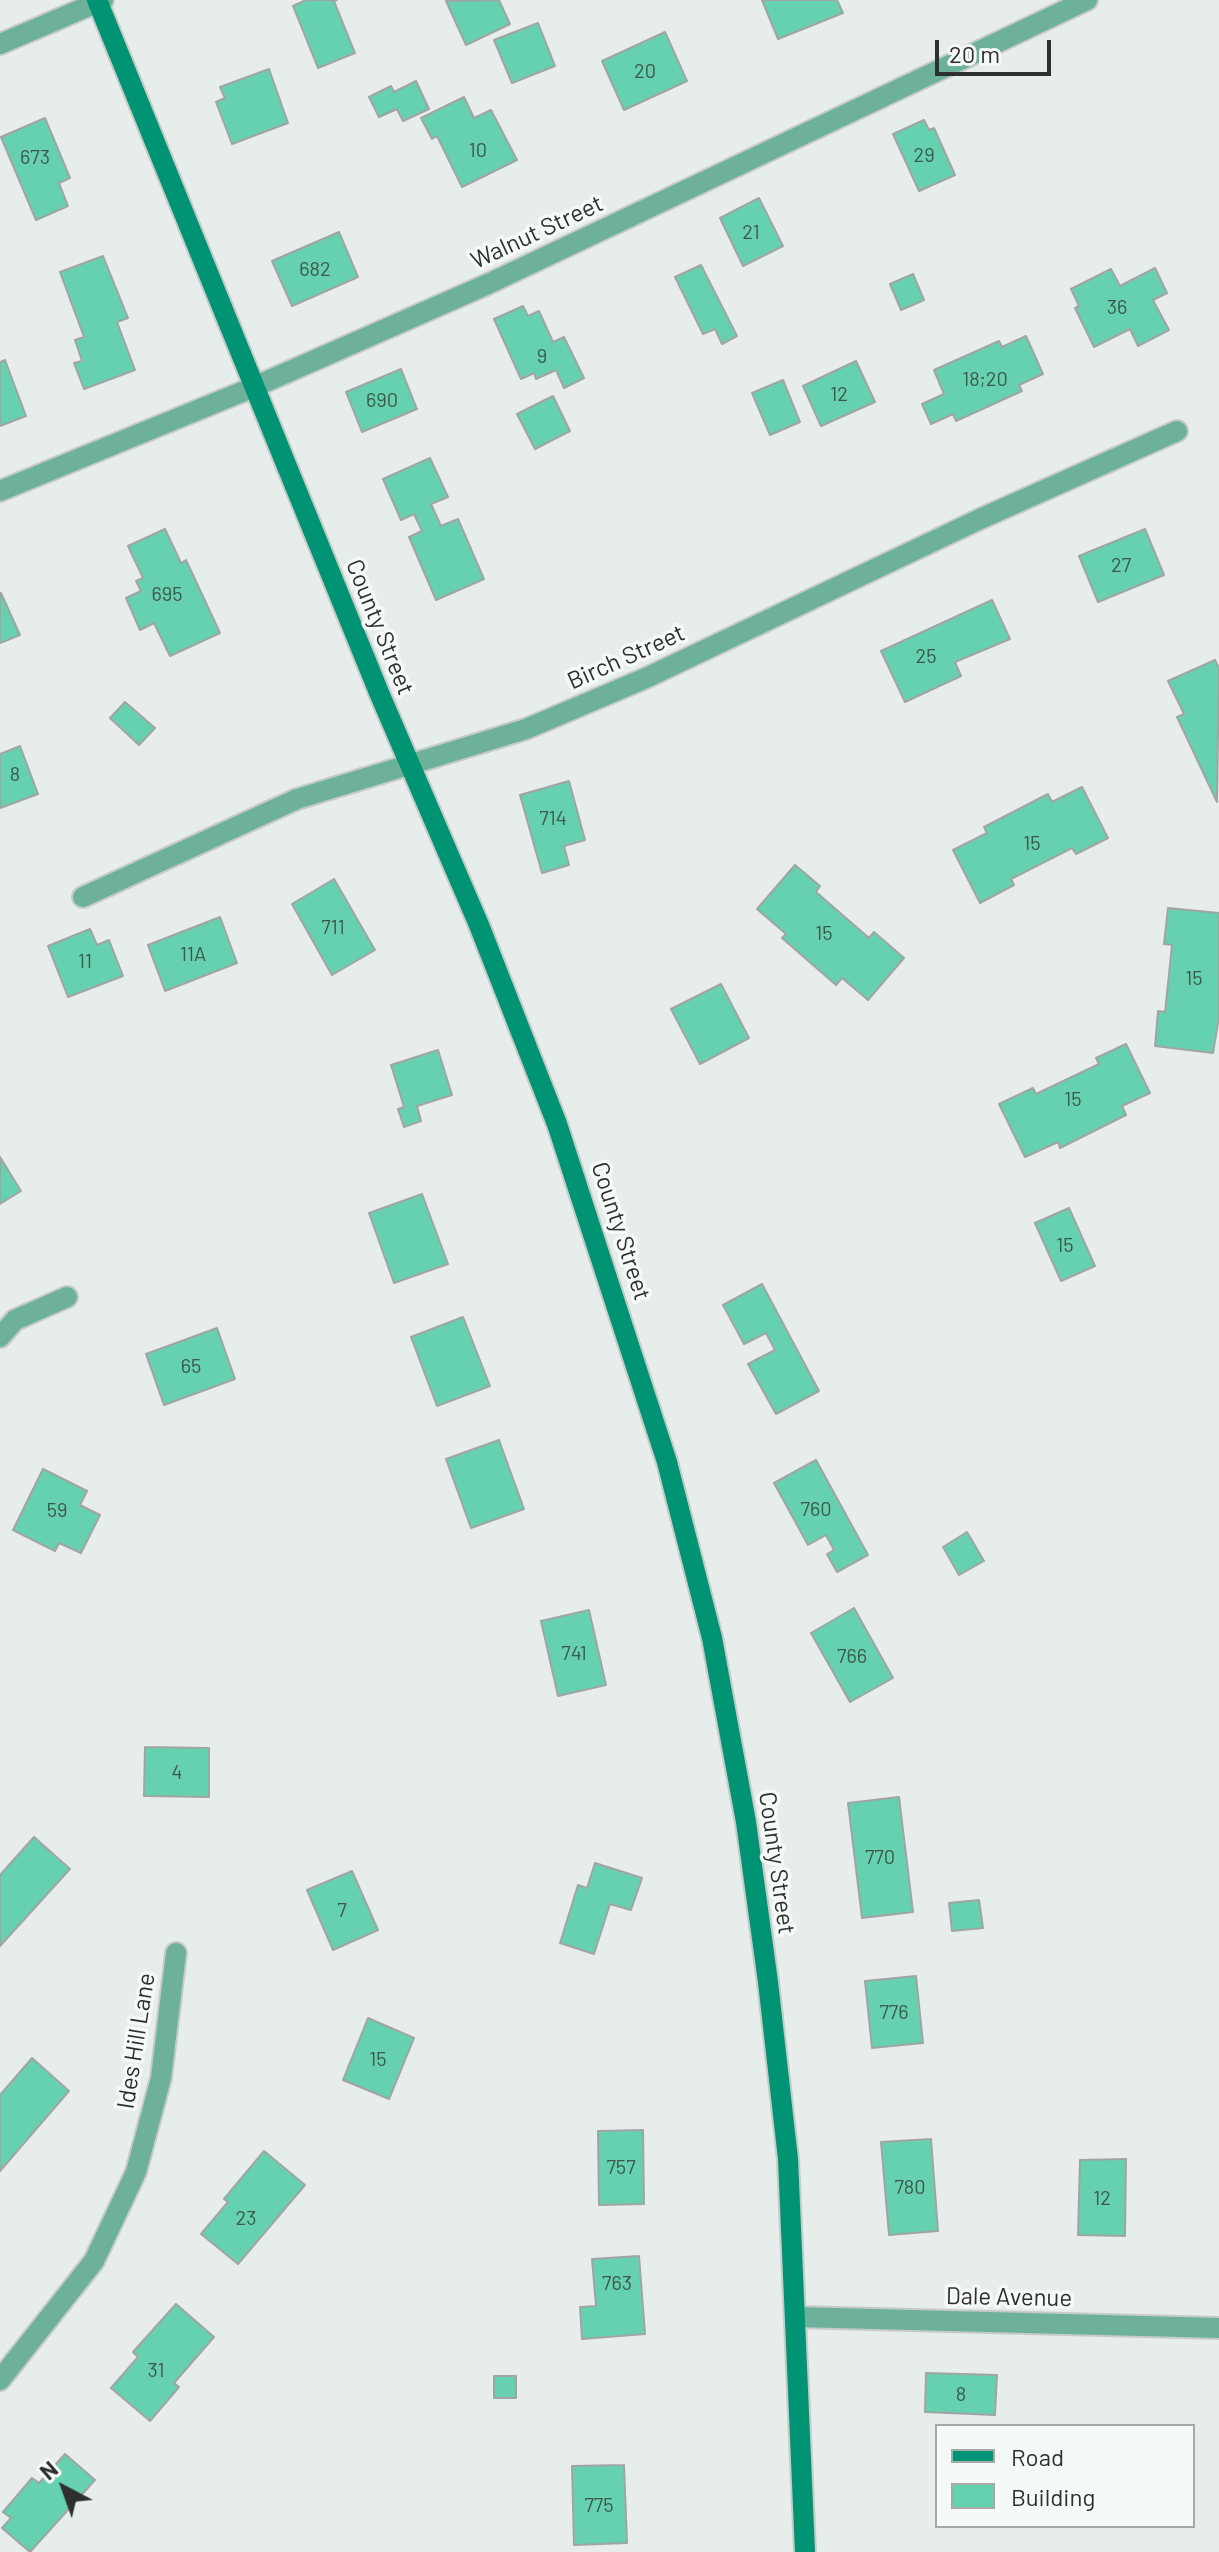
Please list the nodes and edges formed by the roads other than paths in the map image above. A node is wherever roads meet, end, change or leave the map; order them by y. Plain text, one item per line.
1 (1087, 0) edge
2 (99, 1) edge
3 (0, 44) edge
4 (254, 387) junction
5 (1177, 431) dead end
6 (0, 491) edge
7 (409, 762) junction
8 (83, 897) dead end
9 (67, 1297) dead end
10 (0, 1337) edge
11 (176, 1953) dead end
12 (797, 2317) junction
13 (1219, 2328) edge
14 (0, 2380) edge
15 (805, 2552) edge

1 - 4 street, Walnut Street
2 - 3 street
2 - 4 main road, County Street
4 - 6 street, Walnut Street
4 - 7 main road, County Street
5 - 7 street, Birch Street
7 - 8 street, Birch Street
7 - 12 main road, County Street
9 - 10 street
11 - 14 street, Ides Hill Lane
12 - 13 street, Dale Avenue
12 - 15 main road, County Street

